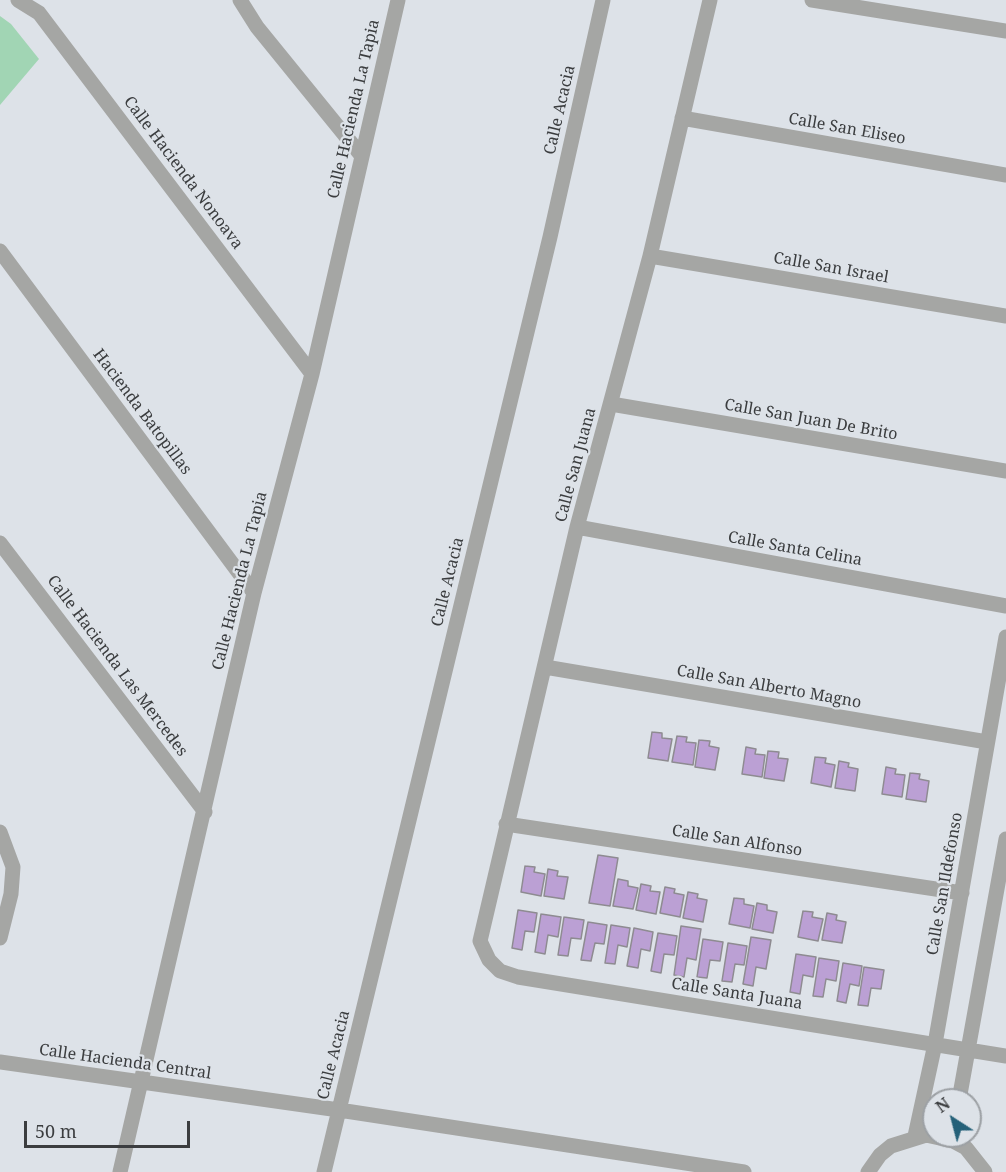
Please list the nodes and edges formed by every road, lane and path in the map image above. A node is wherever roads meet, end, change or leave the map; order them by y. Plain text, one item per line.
1 (18, 0) edge
2 (240, 0) edge
3 (399, 0) edge
4 (603, 0) edge
5 (710, 0) edge
6 (812, 0) edge
7 (40, 6) edge
8 (1006, 31) edge
9 (682, 118) junction
10 (362, 155) junction
11 (1006, 175) edge
12 (0, 251) edge
13 (650, 256) junction
14 (1006, 316) edge
15 (312, 374) junction
16 (611, 404) junction
17 (1006, 471) edge
18 (578, 527) junction
19 (0, 543) edge
20 (254, 593) junction
21 (1006, 606) edge
22 (1006, 637) edge
23 (545, 667) junction
24 (987, 742) junction
25 (205, 812) junction
26 (506, 824) junction
27 (0, 832) edge
28 (1006, 839) edge
29 (962, 893) junction
30 (1000, 900) edge
31 (0, 938) edge
32 (480, 941) joint
33 (935, 1044) junction
34 (966, 1050) junction
35 (1006, 1056) edge
36 (0, 1062) edge
37 (141, 1082) junction
38 (961, 1088) edge
39 (339, 1110) junction
40 (922, 1136) edge
41 (915, 1137) junction
42 (964, 1148) edge
43 (120, 1172) edge
44 (324, 1172) edge
45 (744, 1172) edge
46 (868, 1172) edge
47 (985, 1172) edge

1 - 7 street, Calle Hacienda Nonoava
2 - 10 street
3 - 10 street, Calle Hacienda La Tapia
4 - 39 street, Calle Acacia
5 - 9 street, Calle San Juana
6 - 8 street
7 - 15 street, Calle Hacienda Nonoava
9 - 11 street, Calle San Eliseo
9 - 13 street, Calle San Juana
10 - 15 street, Calle Hacienda La Tapia
12 - 20 street, Hacienda Batopillas
13 - 14 street, Calle San Israel
13 - 16 street, Calle San Juana
15 - 20 street, Calle Hacienda La Tapia
16 - 17 street, Calle San Juan De Brito
16 - 18 street, Calle San Juana
18 - 21 street, Calle Santa Celina
18 - 23 street, Calle San Juana
19 - 25 street, Calle Hacienda Las Mercedes
20 - 25 street, Calle Hacienda La Tapia
22 - 24 street, Calle San Ildefonso
23 - 24 street, Calle San Alberto Magno
23 - 26 street, Calle San Juana
24 - 29 street, Calle San Ildefonso
25 - 37 street, Calle Hacienda La Tapia
26 - 29 street, Calle San Alfonso
26 - 32 street, Calle San Juana
27 - 31 street
28 - 30 street
29 - 33 street, Calle San Ildefonso
30 - 34 street
32 - 33 street, Calle Santa Juana
33 - 34 street, Calle Santa Juana
33 - 41 street, Calle San Ildefonso
34 - 35 street, Calle Santa Juana
34 - 38 street
36 - 37 street, Calle Hacienda Central
37 - 39 street, Calle Hacienda Central
37 - 43 street, Calle Hacienda La Tapia
39 - 44 street, Calle Acacia
39 - 45 street, Calle Hacienda Central
40 - 41 street
41 - 46 street
42 - 47 street

